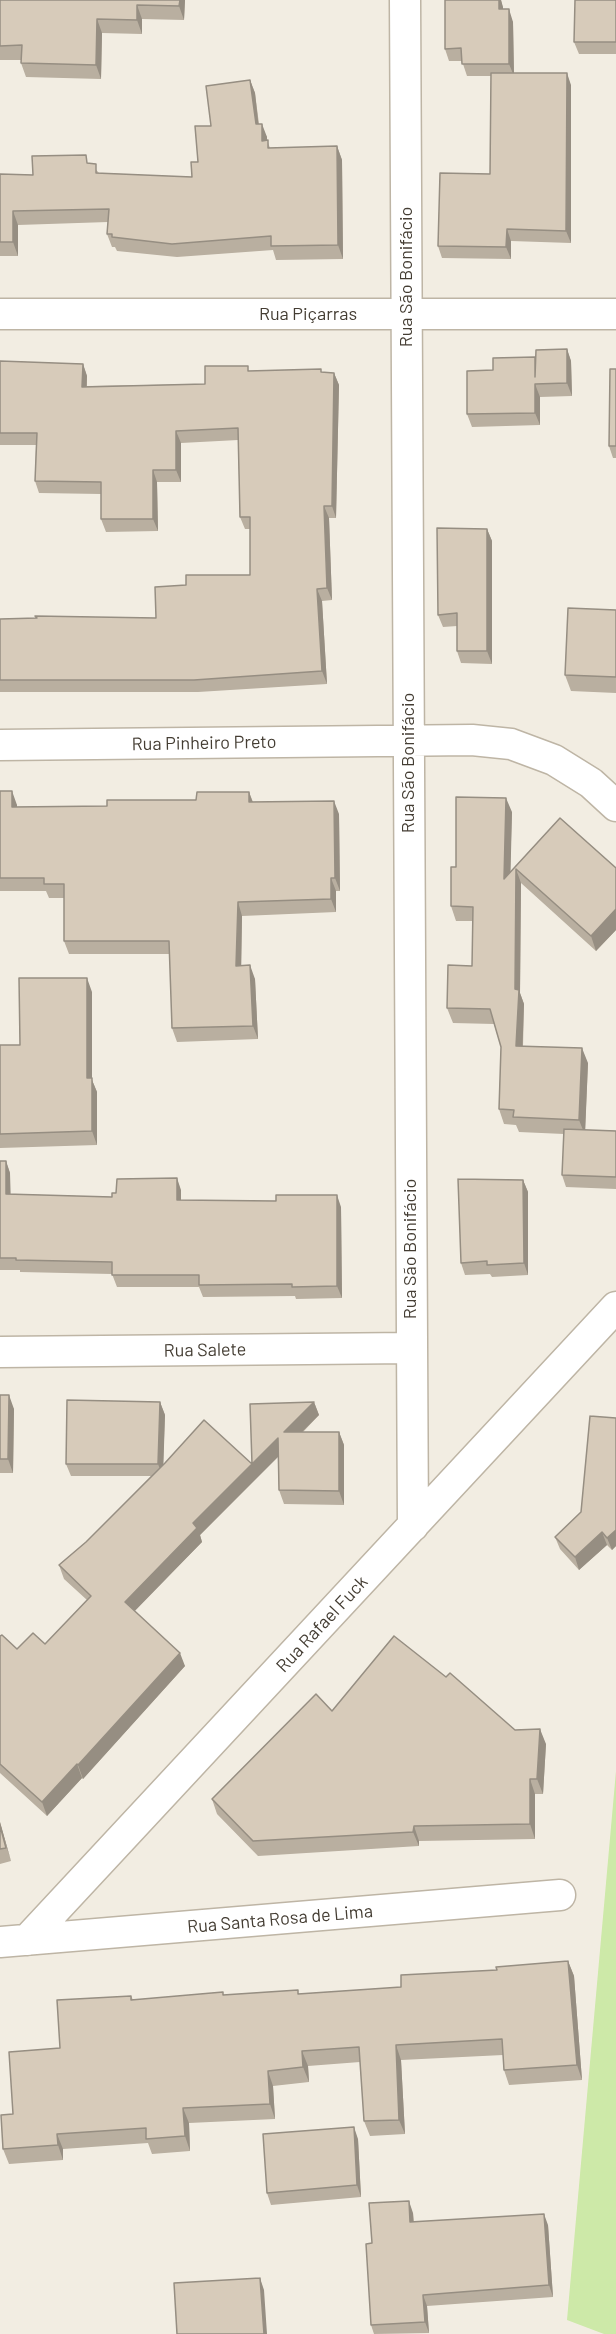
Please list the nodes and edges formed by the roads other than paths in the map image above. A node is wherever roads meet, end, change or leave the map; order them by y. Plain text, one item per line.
1 (405, 0) edge
2 (0, 314) edge
3 (406, 314) junction
4 (616, 314) edge
5 (408, 740) junction
6 (0, 745) edge
7 (616, 806) edge
8 (616, 1307) edge
9 (410, 1347) junction
10 (0, 1352) edge
11 (413, 1526) junction
12 (560, 1895) dead end
13 (14, 1941) edge

1 - 3 street, Rua São Bonifácio
2 - 3 street, Rua Piçarras
3 - 4 street, Rua Piçarras
3 - 5 street, Rua São Bonifácio
5 - 6 street, Rua Pinheiro Preto
5 - 7 street, Rua Pinheiro Preto
5 - 9 street, Rua São Bonifácio
8 - 11 street, Rua Rafael Fuck
9 - 10 street, Rua Salete
9 - 11 street, Rua São Bonifácio
11 - 13 street, Rua Rafael Fuck
12 - 13 street, Rua Santa Rosa de Lima

